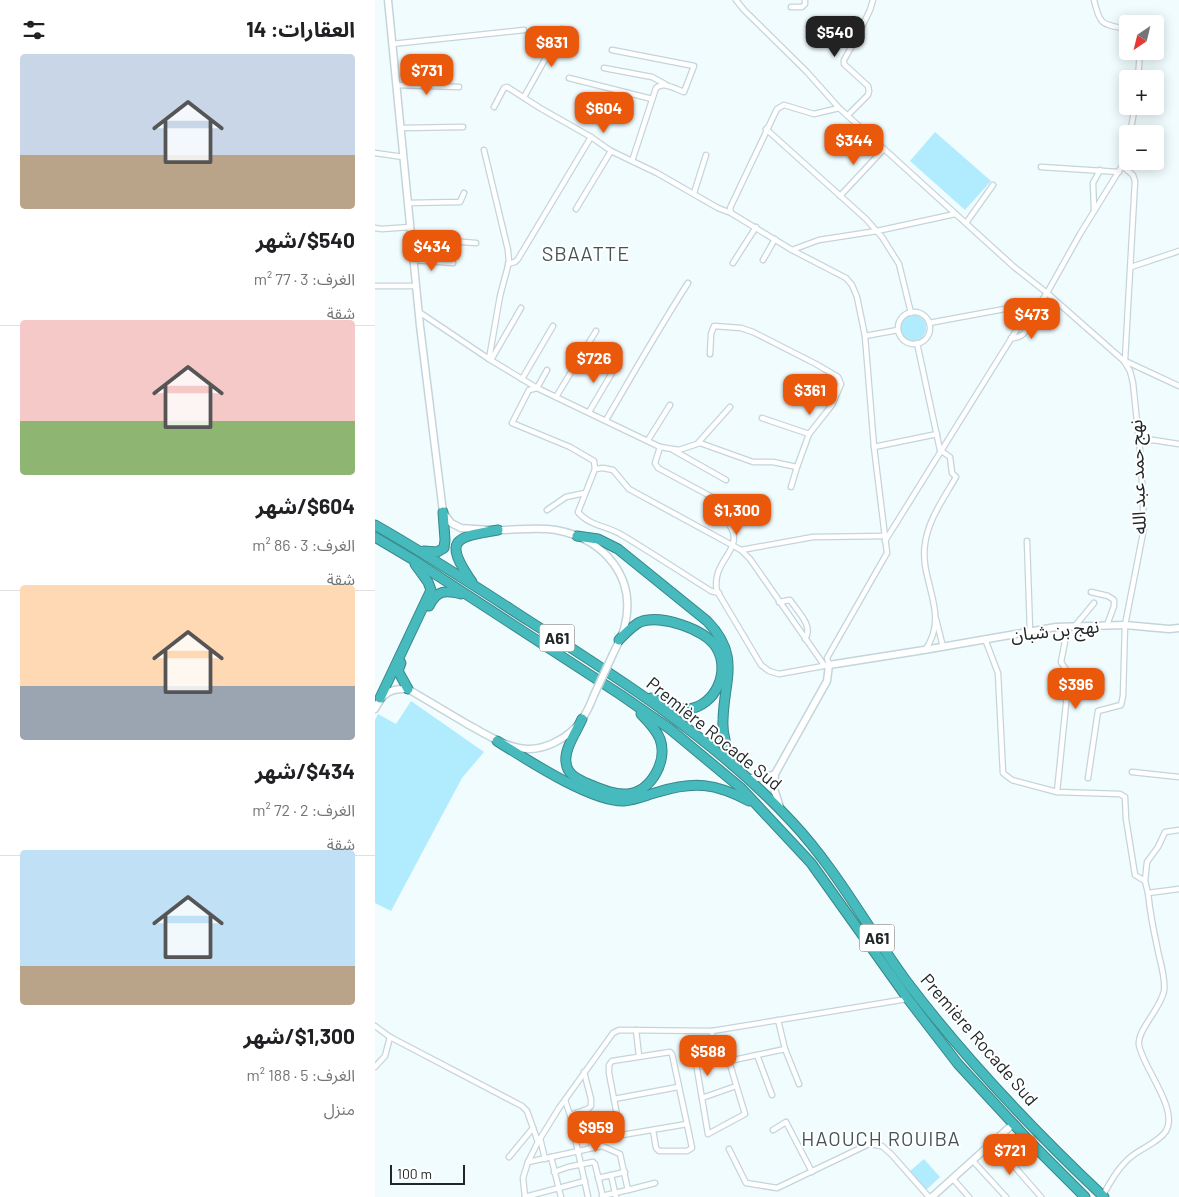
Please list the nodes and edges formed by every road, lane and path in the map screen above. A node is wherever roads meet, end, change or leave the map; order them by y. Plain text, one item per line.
1 (388, 0) edge
2 (736, 0) edge
3 (805, 0) edge
4 (873, 0) edge
5 (1094, 0) edge
6 (791, 7) dead end
7 (1119, 28) edge
8 (562, 29) dead end
9 (524, 30) dead end
10 (393, 44) junction
11 (611, 50) dead end
12 (604, 68) dead end
13 (569, 78) dead end
14 (665, 84) junction
15 (396, 85) junction
16 (459, 87) dead end
17 (524, 97) junction
18 (652, 98) junction
19 (494, 107) dead end
20 (839, 108) junction
21 (848, 115) junction
22 (400, 128) junction
23 (463, 128) dead end
24 (766, 130) junction
25 (591, 136) junction
26 (484, 150) dead end
27 (883, 150) junction
28 (611, 151) junction
29 (375, 153) edge
30 (706, 156) dead end
31 (403, 157) junction
32 (632, 161) junction
33 (1041, 167) dead end
34 (1100, 170) junction
35 (1127, 170) edge
36 (1119, 172) joint
37 (993, 186) dead end
38 (464, 193) dead end
39 (694, 193) junction
40 (840, 196) junction
41 (408, 203) junction
42 (576, 209) dead end
43 (1094, 211) junction
44 (731, 213) junction
45 (955, 214) junction
46 (966, 223) junction
47 (755, 227) junction
48 (375, 228) edge
49 (410, 228) junction
50 (877, 231) junction
51 (411, 238) junction
52 (775, 239) junction
53 (476, 243) dead end
54 (792, 250) junction
55 (1179, 251) edge
56 (413, 260) junction
57 (763, 260) dead end
58 (733, 263) dead end
59 (453, 264) dead end
60 (508, 264) junction
61 (1131, 267) junction
62 (688, 283) dead end
63 (375, 286) edge
64 (416, 286) junction
65 (1047, 293) junction
66 (521, 308) dead end
67 (418, 312) junction
68 (911, 314) junction
69 (1028, 319) junction
70 (929, 323) junction
71 (553, 326) dead end
72 (898, 330) junction
73 (596, 331) dead end
74 (865, 336) junction
75 (1011, 338) junction
76 (917, 343) junction
77 (710, 354) dead end
78 (490, 360) junction
79 (1124, 360) junction
80 (616, 366) dead end
81 (547, 370) dead end
82 (522, 379) junction
83 (1179, 386) edge
84 (537, 388) junction
85 (556, 397) junction
86 (669, 405) dead end
87 (730, 407) dead end
88 (589, 412) junction
89 (762, 418) dead end
90 (606, 420) junction
91 (809, 434) junction
92 (937, 434) junction
93 (648, 440) junction
94 (1139, 442) junction
95 (698, 444) junction
96 (1179, 444) edge
97 (874, 446) junction
98 (660, 447) junction
99 (671, 449) junction
100 (940, 450) junction
101 (797, 467) junction
102 (595, 469) junction
103 (726, 480) dead end
104 (791, 487) dead end
105 (585, 493) junction
106 (547, 510) dead end
107 (443, 512) junction
108 (375, 525) edge
109 (498, 530) junction
110 (577, 536) junction
111 (375, 538) edge
112 (886, 538) junction
113 (1027, 542) dead end
114 (733, 545) junction
115 (420, 550) junction
116 (741, 550) junction
117 (412, 560) junction
118 (475, 586) junction
119 (1091, 592) dead end
120 (719, 593) junction
121 (468, 596) junction
122 (779, 602) junction
123 (1094, 603) dead end
124 (936, 617) junction
125 (1107, 625) junction
126 (1125, 625) junction
127 (1067, 626) junction
128 (1075, 626) junction
129 (1179, 628) edge
130 (1030, 631) junction
131 (805, 639) junction
132 (985, 639) junction
133 (619, 640) junction
134 (943, 647) junction
135 (924, 650) junction
136 (826, 665) junction
137 (408, 690) junction
138 (638, 692) junction
139 (621, 695) junction
140 (380, 698) junction
141 (375, 708) edge
142 (582, 719) junction
143 (497, 741) junction
144 (733, 766) junction
145 (1132, 772) dead end
146 (775, 774) junction
147 (1179, 777) edge
148 (747, 778) junction
149 (1088, 778) dead end
150 (1057, 792) junction
151 (758, 806) junction
152 (781, 811) junction
153 (1179, 830) edge
154 (1145, 881) junction
155 (1179, 889) edge
156 (1148, 893) junction
157 (908, 998) junction
158 (778, 1020) junction
159 (375, 1026) edge
160 (636, 1030) junction
161 (712, 1031) junction
162 (390, 1037) junction
163 (785, 1048) junction
164 (757, 1055) junction
165 (639, 1056) junction
166 (713, 1058) junction
167 (729, 1061) junction
168 (375, 1067) edge
169 (584, 1072) junction
170 (799, 1084) dead end
171 (678, 1086) junction
172 (736, 1086) junction
173 (772, 1095) dead end
174 (702, 1098) junction
175 (614, 1099) junction
176 (565, 1100) junction
177 (584, 1110) junction
178 (570, 1115) junction
179 (687, 1124) junction
180 (1013, 1124) junction
181 (533, 1128) junction
182 (653, 1130) junction
183 (773, 1130) dead end
184 (539, 1140) junction
185 (994, 1143) junction
186 (592, 1147) junction
187 (729, 1149) dead end
188 (577, 1150) junction
189 (509, 1157) dead end
190 (551, 1157) junction
191 (545, 1158) junction
192 (973, 1161) junction
193 (528, 1162) junction
194 (581, 1164) junction
195 (554, 1172) junction
196 (625, 1172) junction
197 (812, 1172) junction
198 (611, 1175) junction
199 (598, 1178) junction
200 (953, 1179) junction
201 (585, 1181) junction
202 (655, 1183) dead end
203 (558, 1187) junction
204 (629, 1190) junction
205 (616, 1195) edge
206 (603, 1196) edge
207 (1104, 1196) edge
208 (525, 1197) edge
209 (561, 1197) edge
210 (588, 1197) edge
211 (930, 1197) edge
212 (969, 1197) edge
213 (1006, 1197) edge
214 (1041, 1197) edge
215 (1085, 1197) edge

1 - 10 main road
2 - 20 street
3 - 6 street
4 - 21 street
5 - 7 street
8 - 17 street
9 - 10 street
10 - 15 main road
11 - 14 street
12 - 14 street
13 - 18 street
14 - 18 street
15 - 16 street
15 - 22 main road
17 - 19 street
17 - 25 street
18 - 32 street
20 - 21 street
20 - 24 street
21 - 27 street
22 - 23 street
22 - 31 main road
24 - 40 street
24 - 44 street
25 - 28 street
25 - 60 street
26 - 60 street
27 - 40 street
27 - 45 street
28 - 32 street
28 - 42 street
29 - 31 street
30 - 39 street
31 - 41 main road
32 - 39 street
33 - 34 street
34 - 36 street
34 - 43 street
35 - 61 street
36 - 43 street
37 - 46 street
38 - 41 street
39 - 44 street
40 - 50 street
41 - 49 main road
43 - 65 street
44 - 47 street
45 - 46 street
45 - 50 street
46 - 65 street
47 - 52 street
47 - 58 street
48 - 49 street
49 - 51 main road
50 - 54 street
50 - 68 street
51 - 53 street
51 - 56 main road
52 - 54 street
52 - 57 street
54 - 74 street
55 - 61 street
56 - 59 street
56 - 64 main road
60 - 78 street
61 - 79 street
62 - 90 street
63 - 64 street
64 - 67 main road
65 - 69 street
65 - 79 street
66 - 78 street
67 - 78 street
67 - 107 main road
68 - 70 street
68 - 72 street
69 - 70 street
69 - 75 street
69 - 75 street
70 - 76 street
71 - 82 street
72 - 74 street
72 - 76 street
73 - 85 street
74 - 97 street
75 - 100 street
76 - 92 street
77 - 91 street
78 - 82 street
79 - 83 street
79 - 94 street, نهج حمد عبد الله
80 - 88 street
81 - 84 street
82 - 84 street
84 - 85 street
84 - 102 street
85 - 88 street
86 - 93 street
87 - 95 street
88 - 90 street
89 - 91 street
90 - 93 street
91 - 101 street
92 - 97 street
92 - 100 street
93 - 98 street
94 - 96 street
94 - 126 street, نهج حمد عبد الله
95 - 99 street
95 - 101 street
97 - 112 street
98 - 99 street
98 - 114 street
99 - 103 street
100 - 112 street
100 - 124 street
101 - 104 street
102 - 105 street
102 - 114 street
105 - 106 street
105 - 120 street
107 - 109 main road
107 - 115 highway
108 - 115 highway, Première Rocade Sud / A61
109 - 110 main road
109 - 118 highway
110 - 133 main road
110 - 144 highway
111 - 117 highway, Première Rocade Sud / A61
112 - 116 street
112 - 136 street
113 - 130 street
114 - 116 street
114 - 120 street
115 - 118 highway, Première Rocade Sud / A61
116 - 122 street
117 - 121 highway, Première Rocade Sud / A61
117 - 140 highway
118 - 138 highway, Première Rocade Sud / A61
119 - 125 street
120 - 136 street
121 - 137 highway
121 - 139 highway, Première Rocade Sud / A61
122 - 131 street
122 - 131 street
123 - 128 street
124 - 134 street
124 - 135 street
125 - 126 main road, نهج بن شبان
125 - 128 main road, نهج بن شبان
126 - 129 main road, نهج بن شبان
126 - 149 street, نهج حمد عبد الله
127 - 128 main road, نهج بن شبان
127 - 130 main road, نهج بن شبان
127 - 150 street
130 - 132 main road, نهج بن شبان
131 - 136 street
132 - 134 main road, نهج بن شبان
132 - 150 street
133 - 138 highway
133 - 142 main road, bridge
134 - 135 main road, نهج بن شبان
135 - 136 main road, نهج بن شبان
136 - 146 main road
137 - 140 main road
137 - 143 main road
138 - 144 highway, Première Rocade Sud / A61
139 - 142 highway
139 - 151 highway, Première Rocade Sud / A61
140 - 141 main road
142 - 143 main road
143 - 151 highway
144 - 148 highway, Première Rocade Sud / A61
145 - 147 street
146 - 148 main road
146 - 152 main road
148 - 152 highway, Première Rocade Sud / A61
150 - 154 street
151 - 157 highway, Première Rocade Sud / A61
152 - 207 highway, Première Rocade Sud / A61
153 - 154 street
154 - 156 street
155 - 156 street
156 - 207 street
157 - 158 street
157 - 180 highway, Première Rocade Sud / A61
158 - 161 street
158 - 163 street
159 - 162 street
160 - 161 street
160 - 165 street
160 - 169 street
161 - 166 street
162 - 168 street
162 - 181 street
163 - 164 street
163 - 170 street
164 - 167 street
164 - 173 street
165 - 171 street
165 - 175 street
166 - 167 street
166 - 174 street
167 - 172 street
169 - 176 street
169 - 177 street
171 - 175 street
171 - 179 street
172 - 174 street
172 - 174 street
175 - 182 street
176 - 178 street
176 - 184 street
177 - 178 street
177 - 186 street
178 - 188 street
179 - 182 street
179 - 182 street
180 - 185 main road
180 - 215 highway, Première Rocade Sud / A61
181 - 184 street
181 - 189 street
183 - 197 street
184 - 191 street
184 - 193 street
185 - 192 main road
185 - 214 street
186 - 188 street
186 - 196 street
187 - 197 street
188 - 190 street
188 - 194 street
190 - 191 street
190 - 195 street
191 - 193 street
192 - 200 main road
192 - 213 street
193 - 208 street
194 - 195 street
194 - 199 street
194 - 201 street
195 - 203 street
196 - 198 street
196 - 204 street
197 - 211 street
198 - 199 street
198 - 205 street
199 - 206 street
200 - 211 main road
200 - 212 street
201 - 203 street
201 - 210 street
202 - 204 street
203 - 208 street
203 - 209 street
204 - 205 street
205 - 206 street

